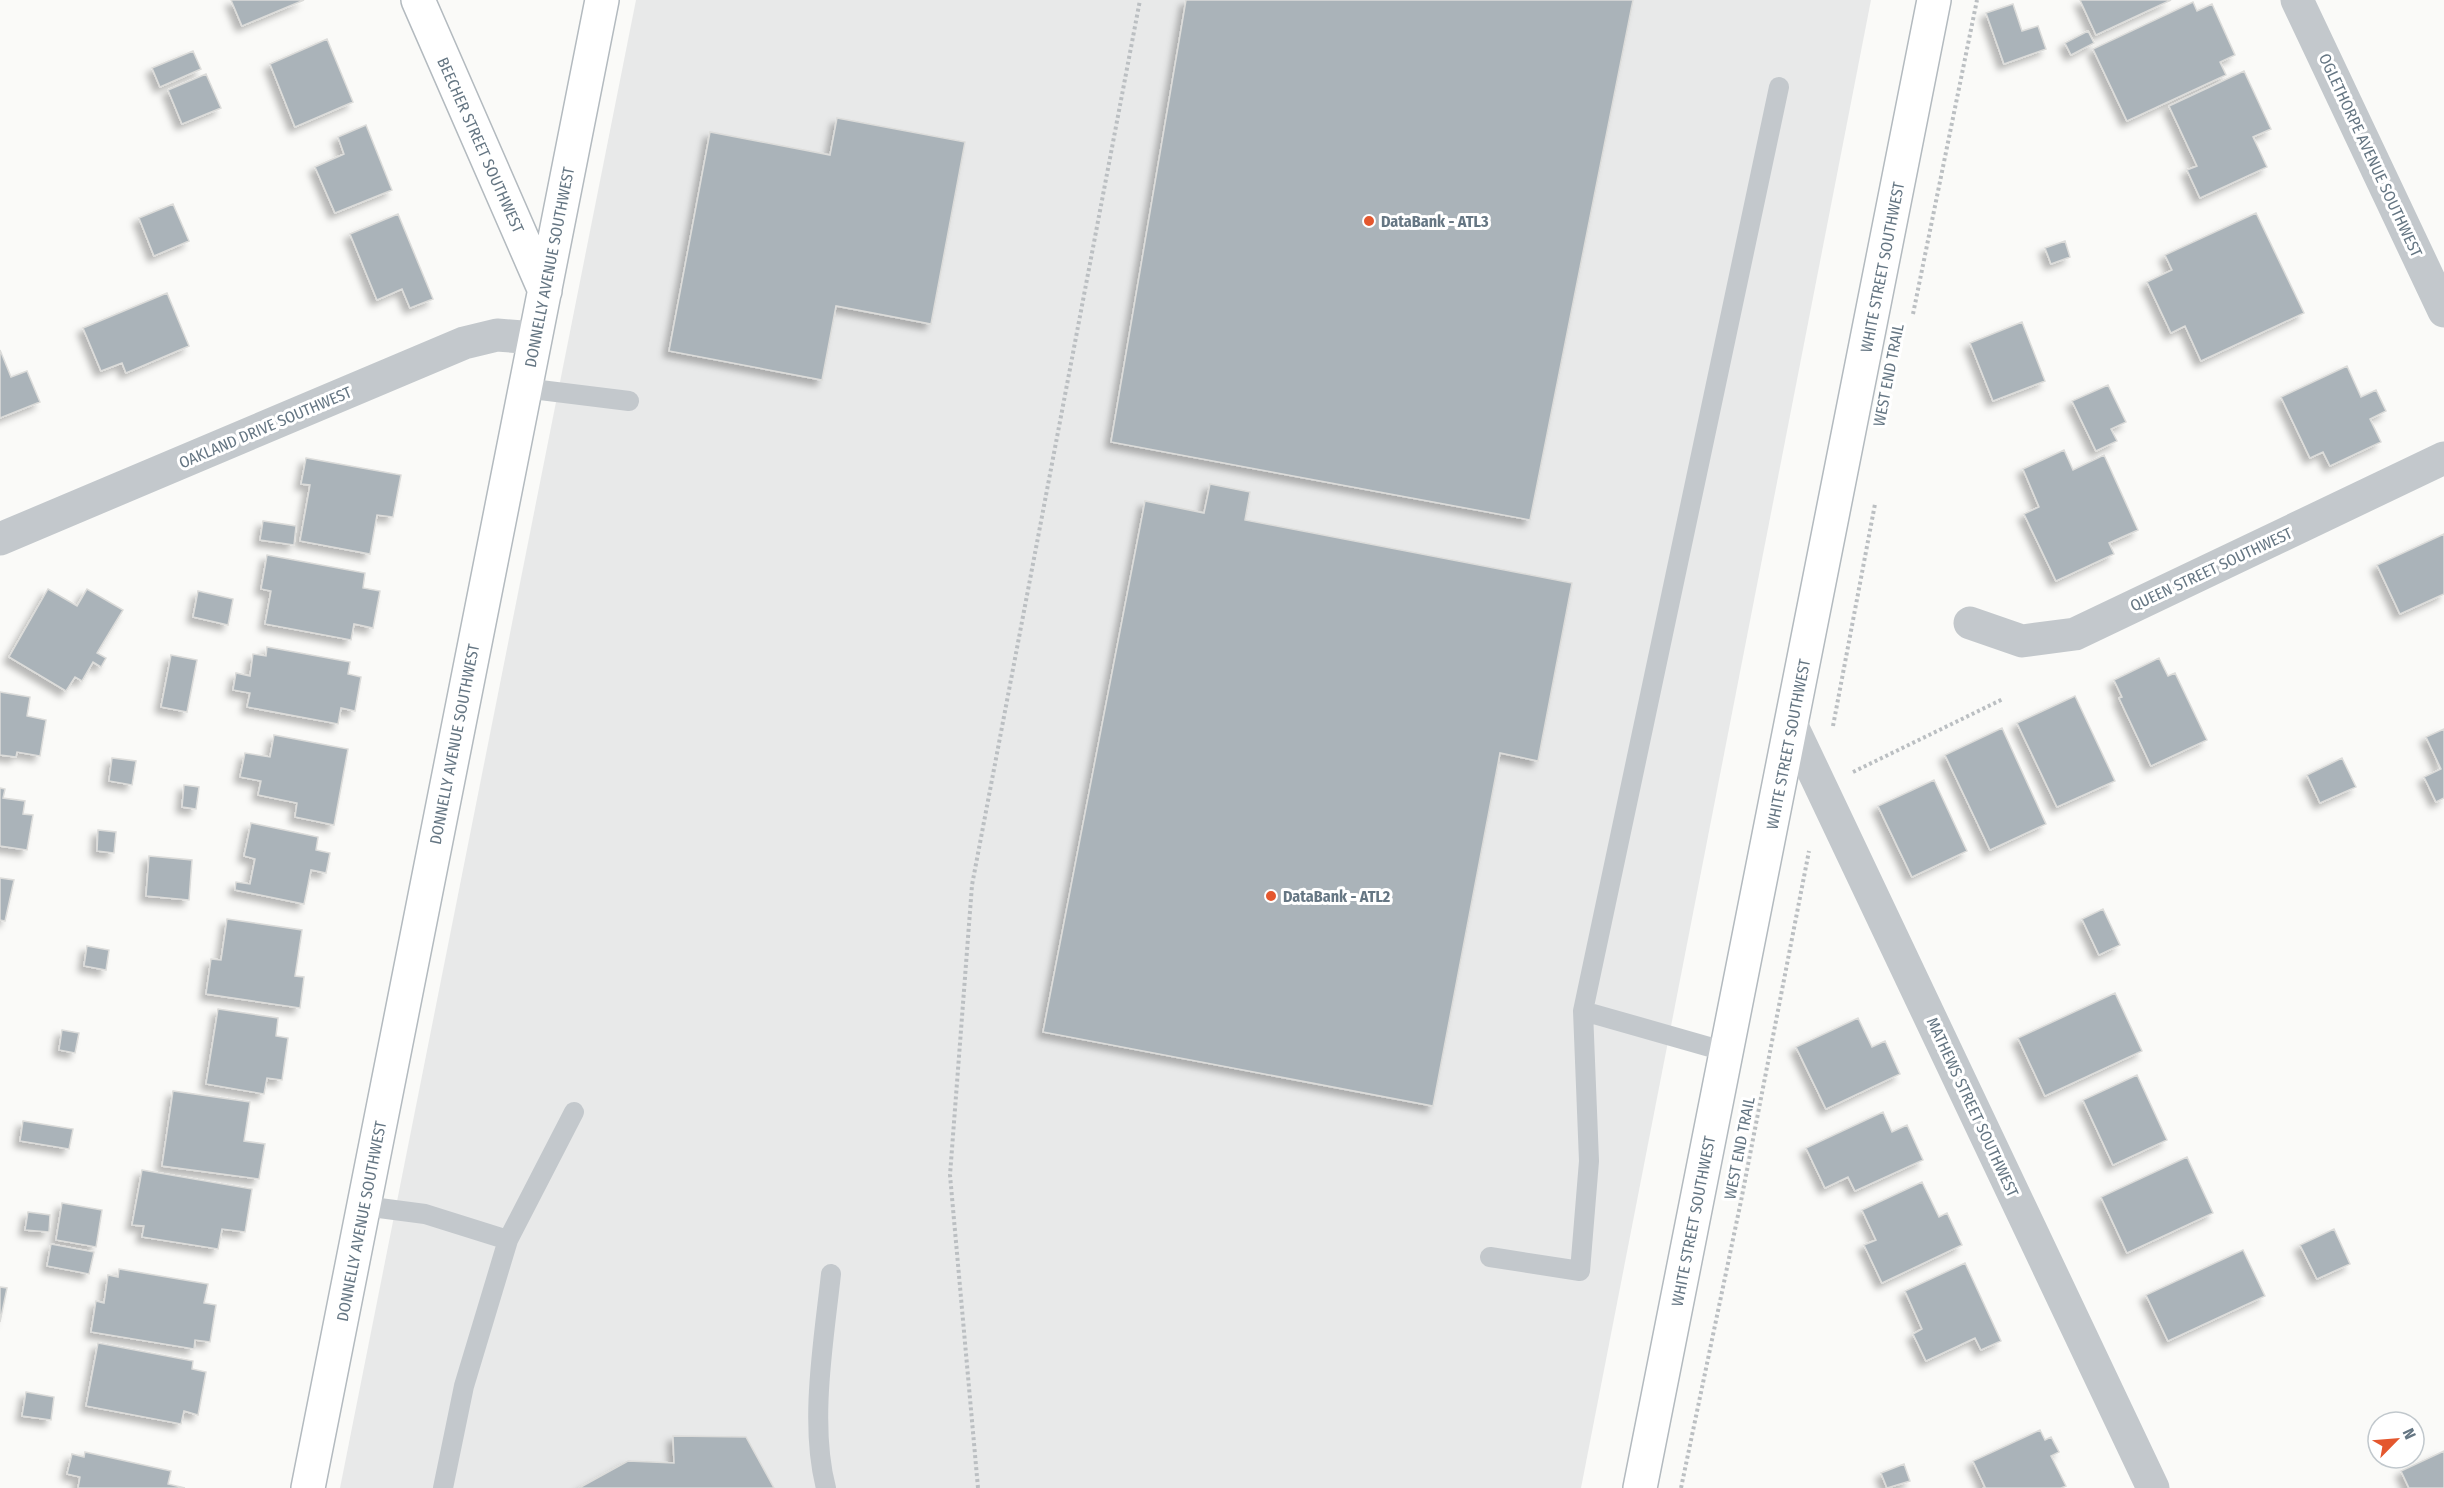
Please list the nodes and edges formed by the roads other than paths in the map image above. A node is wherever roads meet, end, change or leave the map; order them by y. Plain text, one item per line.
1 (418, 0) edge
2 (602, 0) edge
3 (1934, 0) edge
4 (2297, 0) edge
5 (1779, 87) dead end
6 (545, 291) junction
7 (2444, 311) edge
8 (535, 338) junction
9 (524, 388) junction
10 (629, 401) dead end
11 (2444, 458) edge
12 (0, 539) edge
13 (1970, 623) dead end
14 (1792, 726) junction
15 (1583, 1011) junction
16 (1727, 1052) junction
17 (574, 1112) dead end
18 (364, 1206) junction
19 (508, 1240) junction
20 (1490, 1257) dead end
21 (831, 1274) dead end
22 (308, 1488) edge
23 (443, 1488) edge
24 (826, 1488) edge
25 (1640, 1488) edge
26 (2153, 1488) edge

1 - 6 street, BEECHER STREET SOUTHWEST
2 - 6 street, DONNELLY AVENUE SOUTHWEST
3 - 14 street, WHITE STREET SOUTHWEST
4 - 7 street, OGLETHORPE AVENUE SOUTHWEST
5 - 15 lane
6 - 8 street, DONNELLY AVENUE SOUTHWEST
8 - 9 street, DONNELLY AVENUE SOUTHWEST
8 - 12 street, OAKLAND DRIVE SOUTHWEST
9 - 10 lane
9 - 18 street, DONNELLY AVENUE SOUTHWEST
11 - 13 street, QUEEN STREET SOUTHWEST
14 - 16 street, WHITE STREET SOUTHWEST
14 - 26 street, MATHEWS STREET SOUTHWEST
15 - 16 lane
15 - 20 lane
16 - 25 street, WHITE STREET SOUTHWEST
17 - 19 lane
18 - 19 lane
18 - 22 street, DONNELLY AVENUE SOUTHWEST
19 - 23 lane
21 - 24 lane

